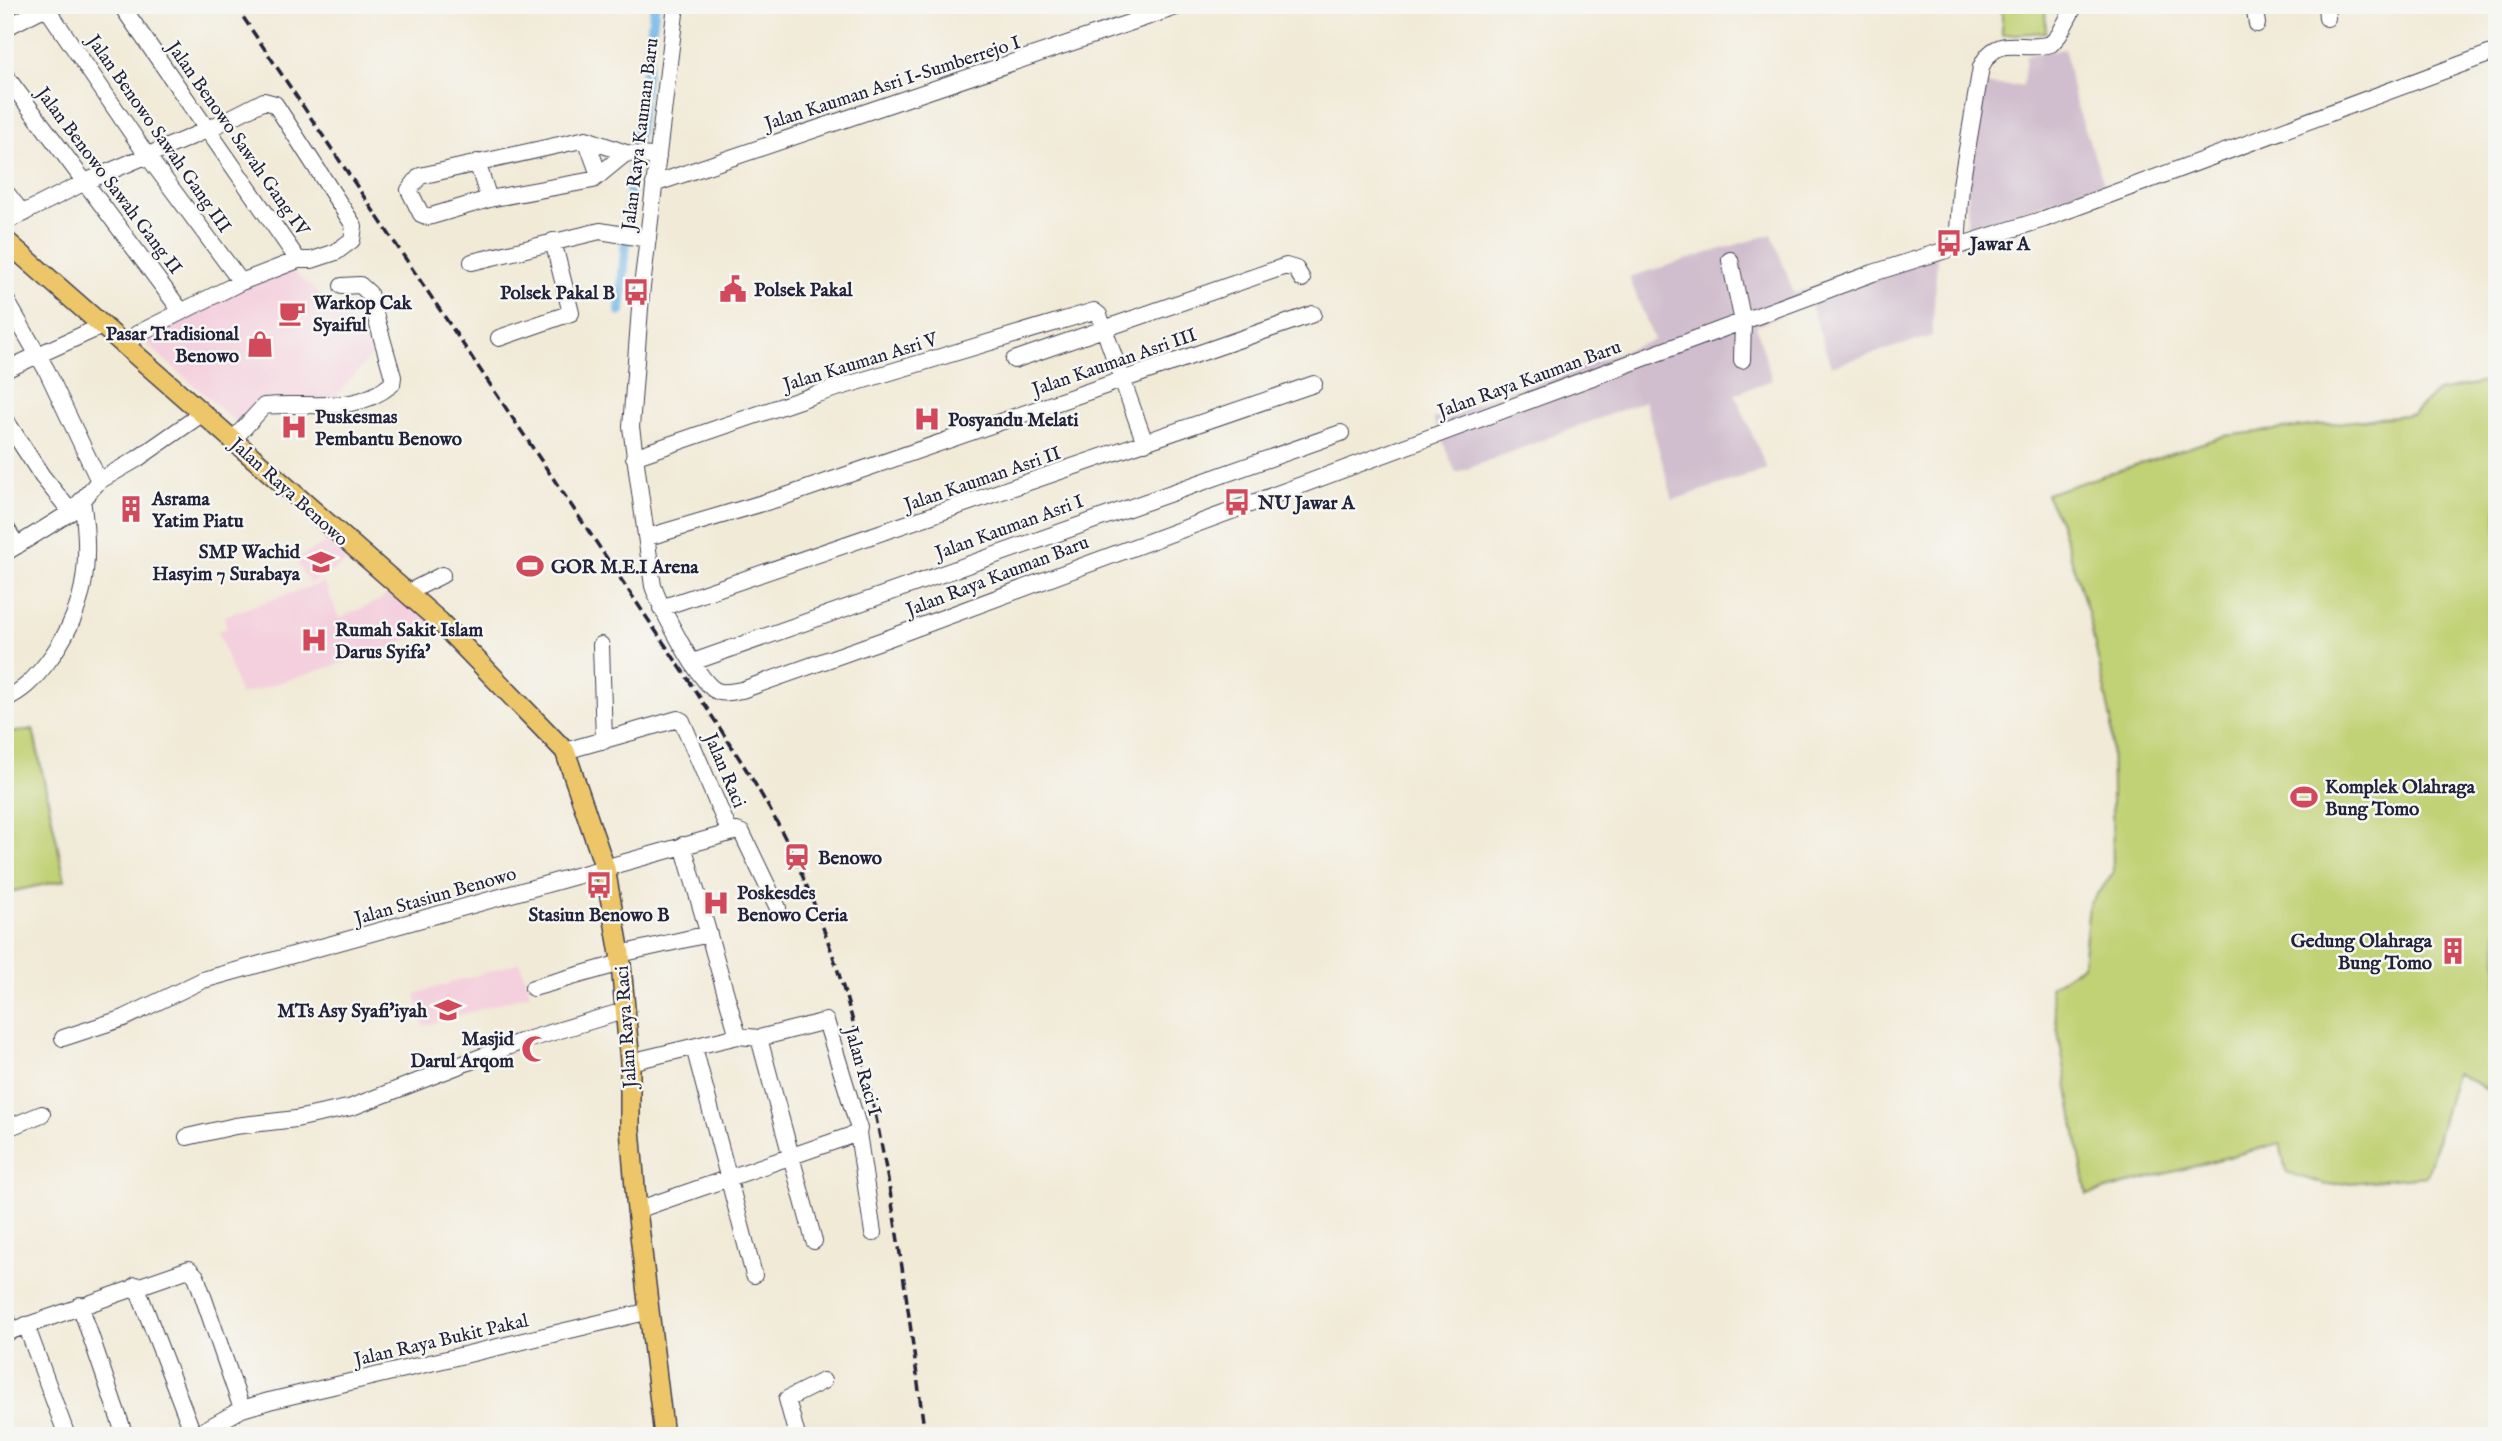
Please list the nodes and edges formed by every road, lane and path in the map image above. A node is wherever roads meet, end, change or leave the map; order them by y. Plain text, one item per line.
1 (121, 5) edge
2 (676, 5) edge
3 (1182, 5) edge
4 (2075, 5) edge
5 (2253, 5) edge
6 (48, 6) edge
7 (2257, 24) dead end
8 (5, 27) edge
9 (2497, 51) edge
10 (5, 75) edge
11 (207, 130) junction
12 (586, 139) junction
13 (625, 153) junction
14 (146, 155) junction
15 (658, 157) junction
16 (477, 162) junction
17 (599, 175) junction
18 (87, 181) junction
19 (654, 184) junction
20 (5, 191) edge
21 (489, 199) junction
22 (23, 214) junction
23 (5, 222) edge
24 (636, 237) junction
25 (5, 240) edge
26 (553, 241) junction
27 (1957, 246) junction
28 (298, 260) junction
29 (1730, 260) dead end
30 (472, 262) dead end
31 (1302, 279) dead end
32 (241, 282) junction
33 (342, 286) dead end
34 (5, 298) edge
35 (181, 312) junction
36 (1313, 314) dead end
37 (1101, 322) junction
38 (1743, 322) junction
39 (102, 326) junction
40 (499, 338) dead end
41 (126, 345) junction
42 (38, 355) junction
43 (1014, 360) dead end
44 (1742, 360) dead end
45 (5, 370) edge
46 (1122, 382) junction
47 (1314, 384) dead end
48 (203, 413) junction
49 (5, 419) edge
50 (1341, 433) dead end
51 (233, 440) junction
52 (1144, 443) junction
53 (634, 457) junction
54 (99, 481) junction
55 (76, 506) junction
56 (5, 526) edge
57 (648, 537) junction
58 (11, 550) edge
59 (442, 575) dead end
60 (407, 593) junction
61 (661, 608) junction
62 (601, 645) dead end
63 (693, 662) junction
64 (5, 699) edge
65 (604, 741) junction
66 (565, 751) junction
67 (730, 834) junction
68 (683, 845) junction
69 (605, 868) junction
70 (778, 908) dead end
71 (709, 934) junction
72 (621, 958) junction
73 (533, 988) dead end
74 (627, 1010) junction
75 (738, 1036) junction
76 (63, 1038) dead end
77 (759, 1038) junction
78 (694, 1047) junction
79 (631, 1062) junction
80 (42, 1114) dead end
81 (5, 1129) edge
82 (858, 1133) junction
83 (187, 1137) dead end
84 (791, 1157) junction
85 (728, 1179) junction
86 (637, 1210) junction
87 (873, 1233) dead end
88 (814, 1241) dead end
89 (754, 1275) dead end
90 (136, 1285) junction
91 (80, 1306) junction
92 (650, 1311) junction
93 (5, 1313) edge
94 (14, 1329) edge
95 (823, 1381) dead end
96 (242, 1409) junction
97 (67, 1436) edge
98 (125, 1436) edge
99 (194, 1436) edge
100 (664, 1436) edge
101 (797, 1436) edge

1 - 11 street, Jalan Benowo Sawah Gang IV
2 - 15 street, Jalan Raya Kauman Baru
3 - 19 street, Jalan Kauman Asri I-Sumberrejo I
4 - 27 street
5 - 7 street
6 - 8 street
6 - 14 street, Jalan Benowo Sawah Gang III
9 - 27 street, Jalan Raya Kauman Baru
10 - 18 street, Jalan Benowo Sawah Gang II
11 - 14 street
11 - 28 street, Jalan Benowo Sawah Gang IV
11 - 28 street
12 - 13 street
12 - 16 street
12 - 17 street
13 - 15 street
13 - 17 street
14 - 18 street
14 - 32 street, Jalan Benowo Sawah Gang III
15 - 19 street, Jalan Raya Kauman Baru
16 - 21 street
16 - 21 street
17 - 21 street
18 - 22 street
18 - 35 street, Jalan Benowo Sawah Gang II
19 - 24 street, Jalan Raya Kauman Baru
20 - 22 street
22 - 23 street
24 - 26 street
24 - 53 street, Jalan Raya Kauman Baru
25 - 39 main road, Jalan Raya Benowo
26 - 30 street
26 - 40 street
27 - 38 street, Jalan Raya Kauman Baru
28 - 32 street
29 - 38 street
31 - 37 street
32 - 35 street
33 - 51 street
34 - 42 street
35 - 41 street
36 - 46 street, Jalan Kauman Asri III
37 - 43 street
37 - 46 street
37 - 53 street, Jalan Kauman Asri V
38 - 44 street
38 - 63 street, Jalan Raya Kauman Baru
39 - 41 main road, Jalan Raya Benowo
39 - 42 street
41 - 48 main road, Jalan Raya Benowo
42 - 45 street
42 - 54 street
46 - 52 street
46 - 57 street, Jalan Kauman Asri III
47 - 52 street, Jalan Kauman Asri II
48 - 51 main road, Jalan Raya Benowo
48 - 54 street
49 - 55 street
50 - 63 street, Jalan Kauman Asri I
51 - 60 main road, Jalan Raya Benowo
52 - 61 street, Jalan Kauman Asri II
53 - 57 street, Jalan Raya Kauman Baru
54 - 55 street
55 - 58 street
55 - 64 street
56 - 58 street
57 - 61 street, Jalan Raya Kauman Baru
59 - 60 street
60 - 66 main road, Jalan Raya Benowo
61 - 63 street, Jalan Raya Kauman Baru
62 - 65 street
65 - 66 street, Jalan Raci
65 - 67 street, Jalan Raci
66 - 69 main road, Jalan Raya Raci
67 - 68 street, Jalan Stasiun Benowo
67 - 70 street
68 - 69 street, Jalan Stasiun Benowo
68 - 71 street
69 - 72 main road, Jalan Raya Raci
69 - 76 street, Jalan Stasiun Benowo
71 - 72 street
71 - 75 street
72 - 73 street
72 - 74 main road, Jalan Raya Raci
74 - 79 main road, Jalan Raya Raci
74 - 83 street
75 - 77 street, Jalan Raci I
75 - 78 street, Jalan Raci I
77 - 82 street, Jalan Raci I
77 - 84 street
78 - 79 street, Jalan Raci I
78 - 85 street
79 - 86 main road, Jalan Raya Raci
80 - 81 street
82 - 84 street, Jalan Raci I
82 - 87 street
84 - 85 street, Jalan Raci I
84 - 88 street
85 - 86 street, Jalan Raci I
85 - 89 street
86 - 92 main road, Jalan Raya Raci
90 - 91 street
90 - 96 street
90 - 99 street
91 - 94 street
91 - 98 street
92 - 96 street, Jalan Raya Bukit Pakal
92 - 100 main road, Jalan Raya Raci
93 - 94 street
94 - 97 street
95 - 101 street
96 - 99 street, Jalan Raya Bukit Pakal

